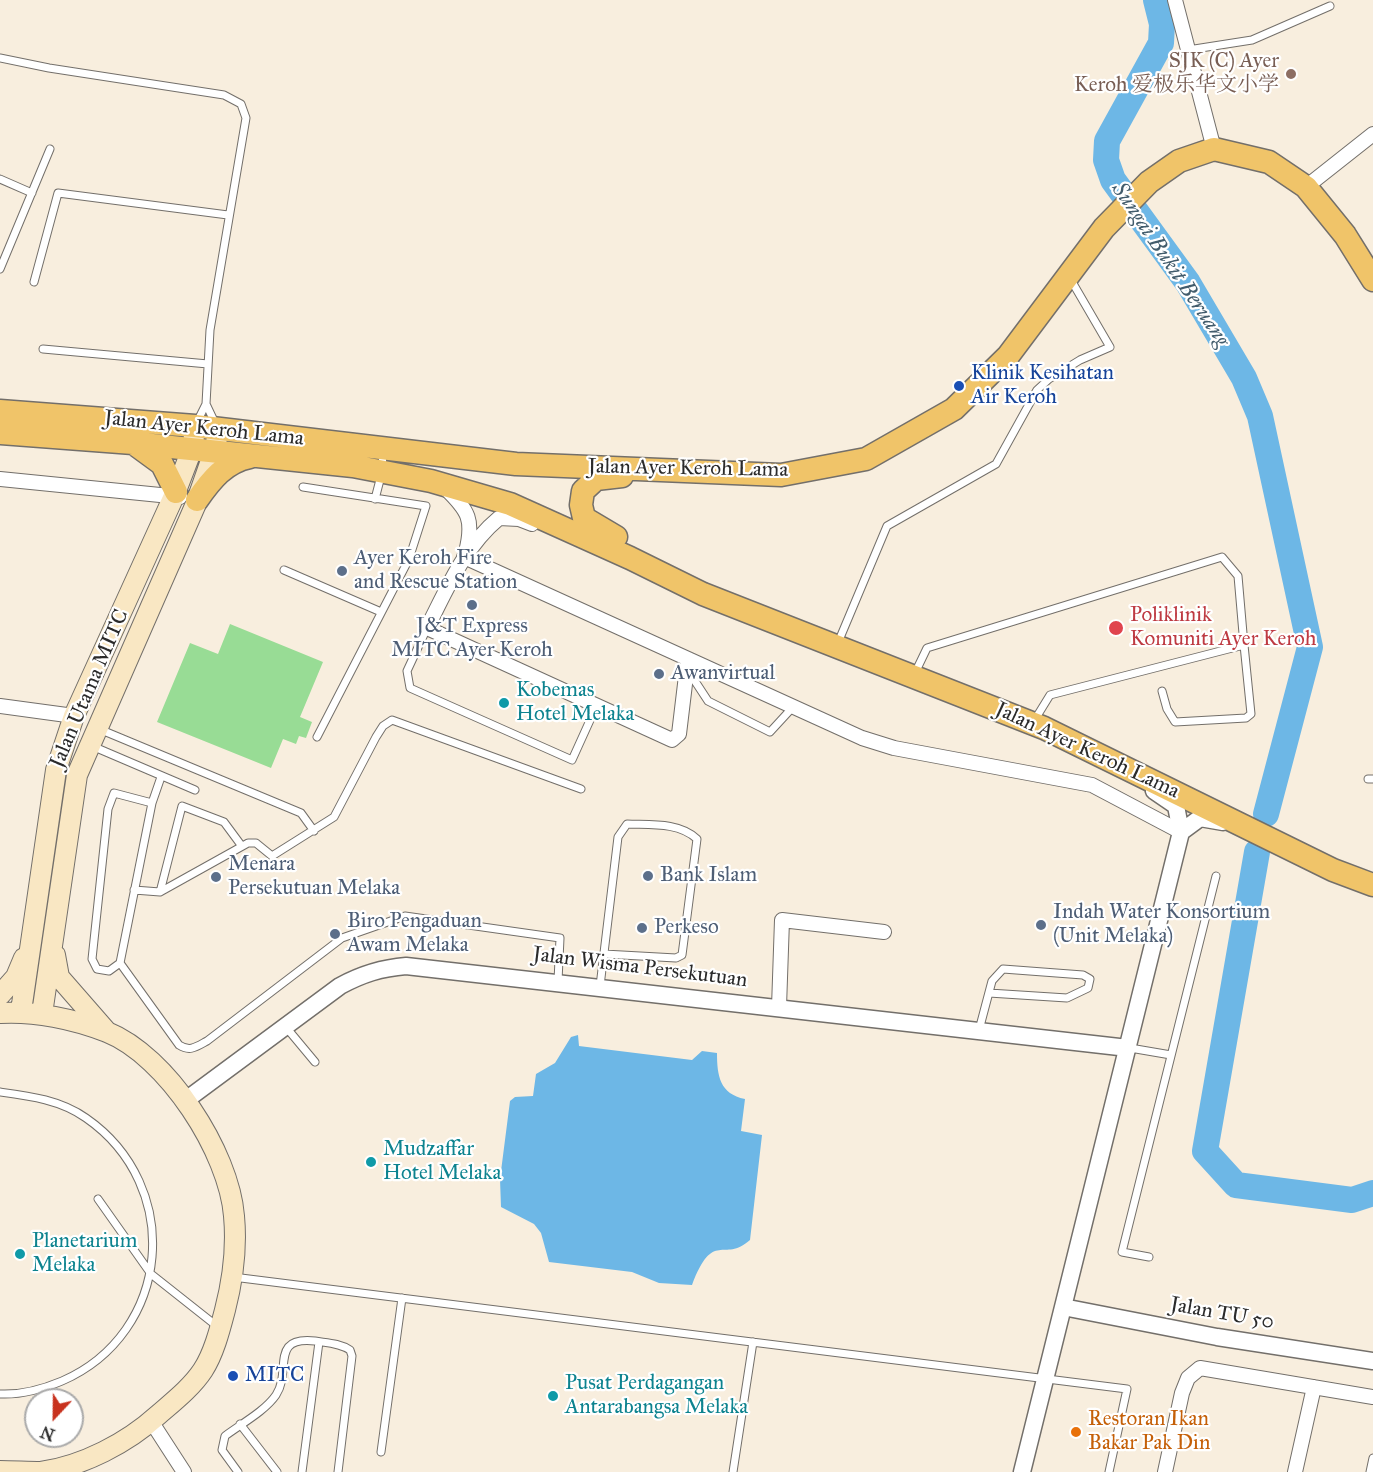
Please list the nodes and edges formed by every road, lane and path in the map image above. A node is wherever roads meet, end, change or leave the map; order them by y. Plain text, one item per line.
1 (1174, 0) edge
2 (1330, 6) dead end
3 (1187, 50) junction
4 (0, 58) edge
5 (1373, 134) edge
6 (50, 149) dead end
7 (1214, 149) junction
8 (0, 179) edge
9 (1306, 187) junction
10 (32, 193) junction
11 (228, 215) junction
12 (0, 269) edge
13 (1068, 276) junction
14 (1373, 280) edge
15 (34, 282) dead end
16 (43, 349) dead end
17 (208, 364) junction
18 (206, 404) junction
19 (0, 411) edge
20 (195, 426) junction
21 (218, 429) junction
22 (0, 433) edge
23 (133, 443) junction
24 (383, 447) junction
25 (192, 449) junction
26 (214, 452) junction
27 (255, 456) junction
28 (382, 472) junction
29 (746, 474) junction
30 (0, 479) edge
31 (441, 484) junction
32 (303, 487) dead end
33 (182, 496) junction
34 (375, 499) junction
35 (464, 557) junction
36 (284, 570) dead end
37 (703, 594) junction
38 (381, 612) junction
39 (427, 628) junction
40 (812, 638) junction
41 (1244, 645) junction
42 (836, 647) junction
43 (688, 664) junction
44 (914, 675) junction
45 (1162, 691) dead end
46 (0, 706) edge
47 (596, 707) junction
48 (794, 707) junction
49 (74, 716) junction
50 (1039, 725) junction
51 (93, 736) junction
52 (316, 737) dead end
53 (161, 777) junction
54 (581, 789) dead end
55 (195, 790) dead end
56 (152, 803) junction
57 (314, 831) junction
58 (1181, 832) junction
59 (241, 845) junction
60 (1333, 870) junction
61 (1216, 876) dead end
62 (1373, 885) edge
63 (134, 890) junction
64 (160, 892) junction
65 (884, 932) dead end
66 (33, 937) junction
67 (52, 943) junction
68 (604, 954) junction
69 (120, 963) junction
70 (558, 981) junction
71 (600, 986) junction
72 (989, 993) junction
73 (0, 994) edge
74 (779, 1007) junction
75 (21, 1011) junction
76 (0, 1013) edge
77 (42, 1014) junction
78 (285, 1026) junction
79 (979, 1030) junction
80 (107, 1032) junction
81 (1128, 1048) junction
82 (1171, 1055) junction
83 (315, 1062) dead end
84 (0, 1092) edge
85 (186, 1100) junction
86 (98, 1199) dead end
87 (1149, 1257) dead end
88 (151, 1274) junction
89 (233, 1277) junction
90 (402, 1298) junction
91 (1063, 1307) junction
92 (220, 1328) junction
93 (319, 1342) junction
94 (753, 1342) junction
95 (1373, 1361) edge
96 (1046, 1379) junction
97 (1314, 1387) junction
98 (0, 1394) edge
99 (1373, 1397) edge
100 (151, 1421) junction
101 (240, 1424) junction
102 (381, 1452) dead end
103 (1373, 1458) edge
104 (0, 1471) edge
105 (41, 1472) edge
106 (184, 1472) edge
107 (238, 1472) edge
108 (277, 1472) edge
109 (302, 1472) edge
110 (338, 1472) edge
111 (733, 1472) edge
112 (1022, 1472) edge
113 (1109, 1472) edge
114 (1165, 1472) edge
115 (1295, 1472) edge
116 (1370, 1472) edge

1 - 3 street
2 - 3 lane
3 - 7 street
4 - 11 lane
5 - 9 street
6 - 10 lane
7 - 9 main road
7 - 13 main road, Jalan Ayer Keroh Lama
8 - 10 lane
9 - 14 main road
10 - 12 lane
11 - 15 lane
11 - 17 lane
13 - 29 main road, Jalan Ayer Keroh Lama
13 - 42 lane
16 - 17 lane
17 - 18 lane
18 - 20 lane
18 - 21 lane
19 - 20 main road, Jalan Ayer Keroh Lama
20 - 21 main road, Jalan Ayer Keroh Lama
20 - 25 main road
21 - 24 main road, Jalan Ayer Keroh Lama
21 - 26 main road, Jalan Utama MITC
22 - 23 main road, Jalan Ayer Keroh Lama
23 - 25 main road, Jalan Ayer Keroh Lama
23 - 33 main road
24 - 28 lane
24 - 29 main road, Jalan Ayer Keroh Lama
25 - 26 main road, Jalan Ayer Keroh Lama
25 - 33 main road
26 - 27 main road, Jalan Ayer Keroh Lama
26 - 33 main road, Jalan Utama MITC
27 - 28 main road, Jalan Ayer Keroh Lama
27 - 33 main road
28 - 31 main road, Jalan Ayer Keroh Lama
28 - 34 lane
29 - 40 main road
30 - 33 street
31 - 35 street
31 - 37 main road, Jalan Ayer Keroh Lama
32 - 34 lane
33 - 49 main road
33 - 51 main road, Jalan Utama MITC
34 - 38 lane
35 - 37 street
35 - 39 street
35 - 43 street
36 - 38 lane
37 - 40 main road, Jalan Ayer Keroh Lama
38 - 52 lane
39 - 47 street
39 - 47 lane
40 - 42 main road, Jalan Ayer Keroh Lama
41 - 44 lane
41 - 45 lane
41 - 50 lane
42 - 44 main road, Jalan Ayer Keroh Lama
43 - 47 street
43 - 48 street
43 - 48 lane
44 - 50 main road, Jalan Ayer Keroh Lama
46 - 49 street
48 - 58 street
49 - 66 main road
50 - 58 street
50 - 60 main road, Jalan Ayer Keroh Lama
51 - 53 lane
51 - 57 lane
51 - 67 main road, Jalan Utama MITC
53 - 55 lane
53 - 56 lane
54 - 57 lane
56 - 63 lane
56 - 69 lane
57 - 59 lane
58 - 60 street
58 - 81 street
59 - 64 lane
59 - 64 lane
60 - 62 main road, Jalan Ayer Keroh Lama
61 - 82 lane
63 - 64 lane
63 - 69 lane
65 - 74 street
66 - 73 main road
66 - 75 main road
67 - 77 main road, Jalan Utama MITC
67 - 80 main road
68 - 68 lane
68 - 71 lane
69 - 70 lane
70 - 71 street, Jalan Wisma Persekutuan
70 - 78 street, Jalan Wisma Persekutuan
71 - 74 street, Jalan Wisma Persekutuan
72 - 72 lane
72 - 79 lane
74 - 79 street, Jalan Wisma Persekutuan
75 - 76 main road
75 - 77 main road
77 - 80 main road
78 - 83 lane
78 - 85 street, Jalan Wisma Persekutuan
79 - 81 street, Jalan Wisma Persekutuan
80 - 85 main road
81 - 82 lane
81 - 91 street
82 - 87 lane
84 - 88 lane
85 - 89 main road
86 - 88 lane
88 - 92 lane
88 - 98 lane
89 - 90 lane
89 - 92 main road
90 - 94 lane
90 - 102 lane
91 - 95 street, Jalan TU 50
91 - 96 street
92 - 100 main road
93 - 101 lane
93 - 109 lane
93 - 110 lane
94 - 96 lane
94 - 111 lane
96 - 112 street
96 - 113 lane
97 - 99 street
97 - 114 street
97 - 115 street
100 - 105 main road
100 - 106 street
101 - 107 lane
101 - 108 lane
103 - 116 lane
104 - 105 main road

